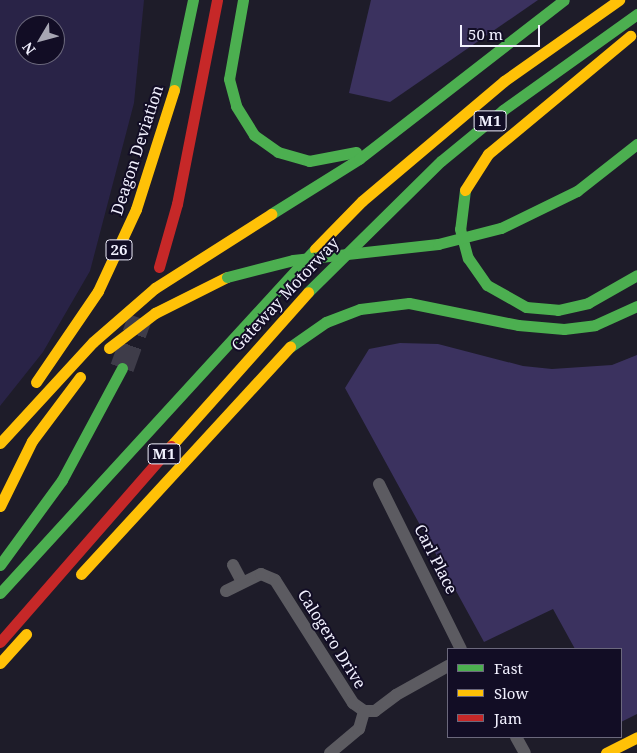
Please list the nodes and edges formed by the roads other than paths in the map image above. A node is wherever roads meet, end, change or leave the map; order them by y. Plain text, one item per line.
1 (193, 0) edge
2 (217, 0) edge
3 (243, 0) edge
4 (564, 0) edge
5 (619, 0) edge
6 (637, 14) edge
7 (637, 30) edge
8 (380, 142) junction
9 (637, 144) edge
10 (159, 267) dead end
11 (637, 275) edge
12 (637, 306) edge
13 (102, 355) dead end
14 (89, 368) dead end
15 (122, 368) tunnel mouth
16 (26, 394) dead end
17 (0, 443) edge
18 (379, 484) dead end
19 (0, 506) edge
20 (0, 565) edge
21 (233, 565) dead end
22 (241, 580) junction
23 (69, 587) dead end
24 (226, 591) dead end
25 (0, 593) edge
26 (35, 624) dead end
27 (0, 642) edge
28 (461, 648) edge
29 (0, 663) edge
30 (447, 667) edge
31 (364, 712) junction
32 (637, 737) edge
33 (517, 738) edge
34 (330, 753) edge
35 (525, 753) edge
36 (606, 753) edge

1 - 16 main road, Deagon Deviation / 26
2 - 10 main road
3 - 8 main road
4 - 8 main road
5 - 25 main road, Gateway Motorway / M1
6 - 27 main road, Gateway Motorway / M1
7 - 11 main road
8 - 17 main road
9 - 13 main road, bridge
12 - 23 main road
14 - 19 main road
15 - 20 main road
18 - 28 street, Carl Place
21 - 22 street
22 - 24 street, Calogero Drive
22 - 31 street, Calogero Drive
26 - 29 main road
30 - 31 street, Calogero Drive
31 - 34 street
32 - 36 main road
33 - 35 street

